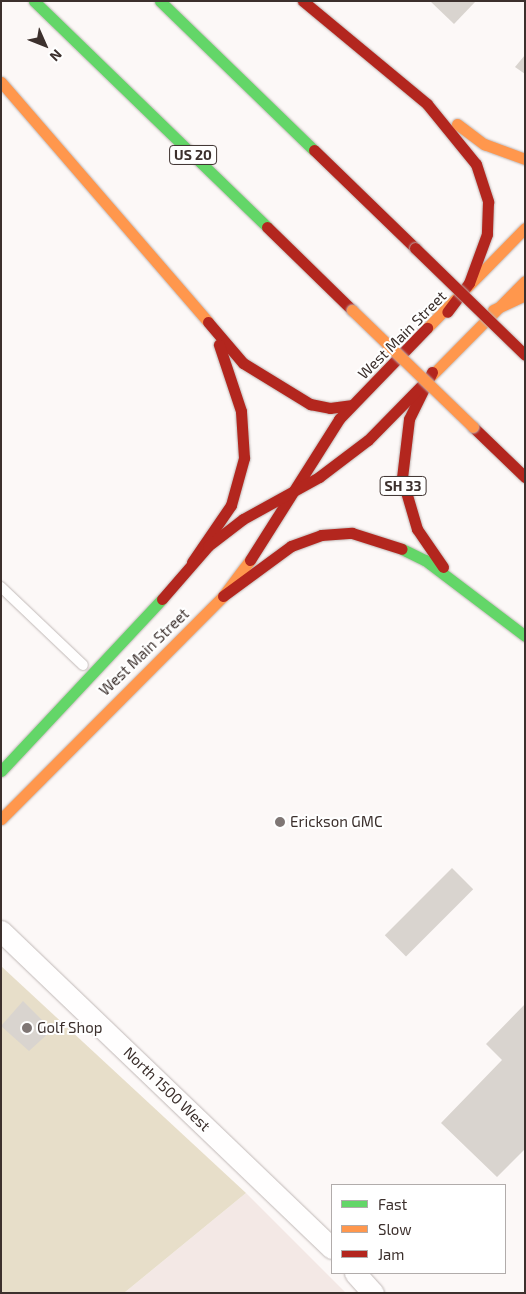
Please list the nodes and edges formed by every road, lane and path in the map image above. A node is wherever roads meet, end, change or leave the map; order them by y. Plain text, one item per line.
1 (34, 1) edge
2 (160, 1) edge
3 (303, 1) edge
4 (1, 82) edge
5 (408, 87) junction
6 (525, 159) edge
7 (525, 228) edge
8 (525, 281) edge
9 (525, 295) edge
10 (493, 310) junction
11 (447, 312) junction
12 (205, 323) junction
13 (525, 355) edge
14 (432, 372) junction
15 (351, 405) junction
16 (525, 477) edge
17 (290, 493) junction
18 (192, 562) junction
19 (2, 587) edge
20 (463, 588) junction
21 (223, 596) junction
22 (525, 636) edge
23 (83, 664) dead end
24 (1, 771) edge
25 (1, 819) edge
26 (1, 930) edge
27 (331, 1247) edge
28 (356, 1274) edge
29 (373, 1293) edge

1 - 16 main road, US 20, bridge
2 - 13 main road, bridge
3 - 5 main road
4 - 12 main road
5 - 6 main road
5 - 11 main road
7 - 11 main road, West Main Street
8 - 10 main road, West Main Street / SH 33
9 - 10 main road
10 - 14 main road, West Main Street / SH 33
11 - 15 main road, West Main Street
12 - 15 main road
12 - 18 main road
14 - 17 main road, West Main Street
14 - 20 main road, SH 33
15 - 17 main road, West Main Street
17 - 18 main road, West Main Street
17 - 21 main road, West Main Street
18 - 24 main road, West Main Street
19 - 23 lane
20 - 21 main road
20 - 22 main road, SH 33
21 - 25 main road, West Main Street
26 - 27 street, North 1500 West
28 - 29 street

